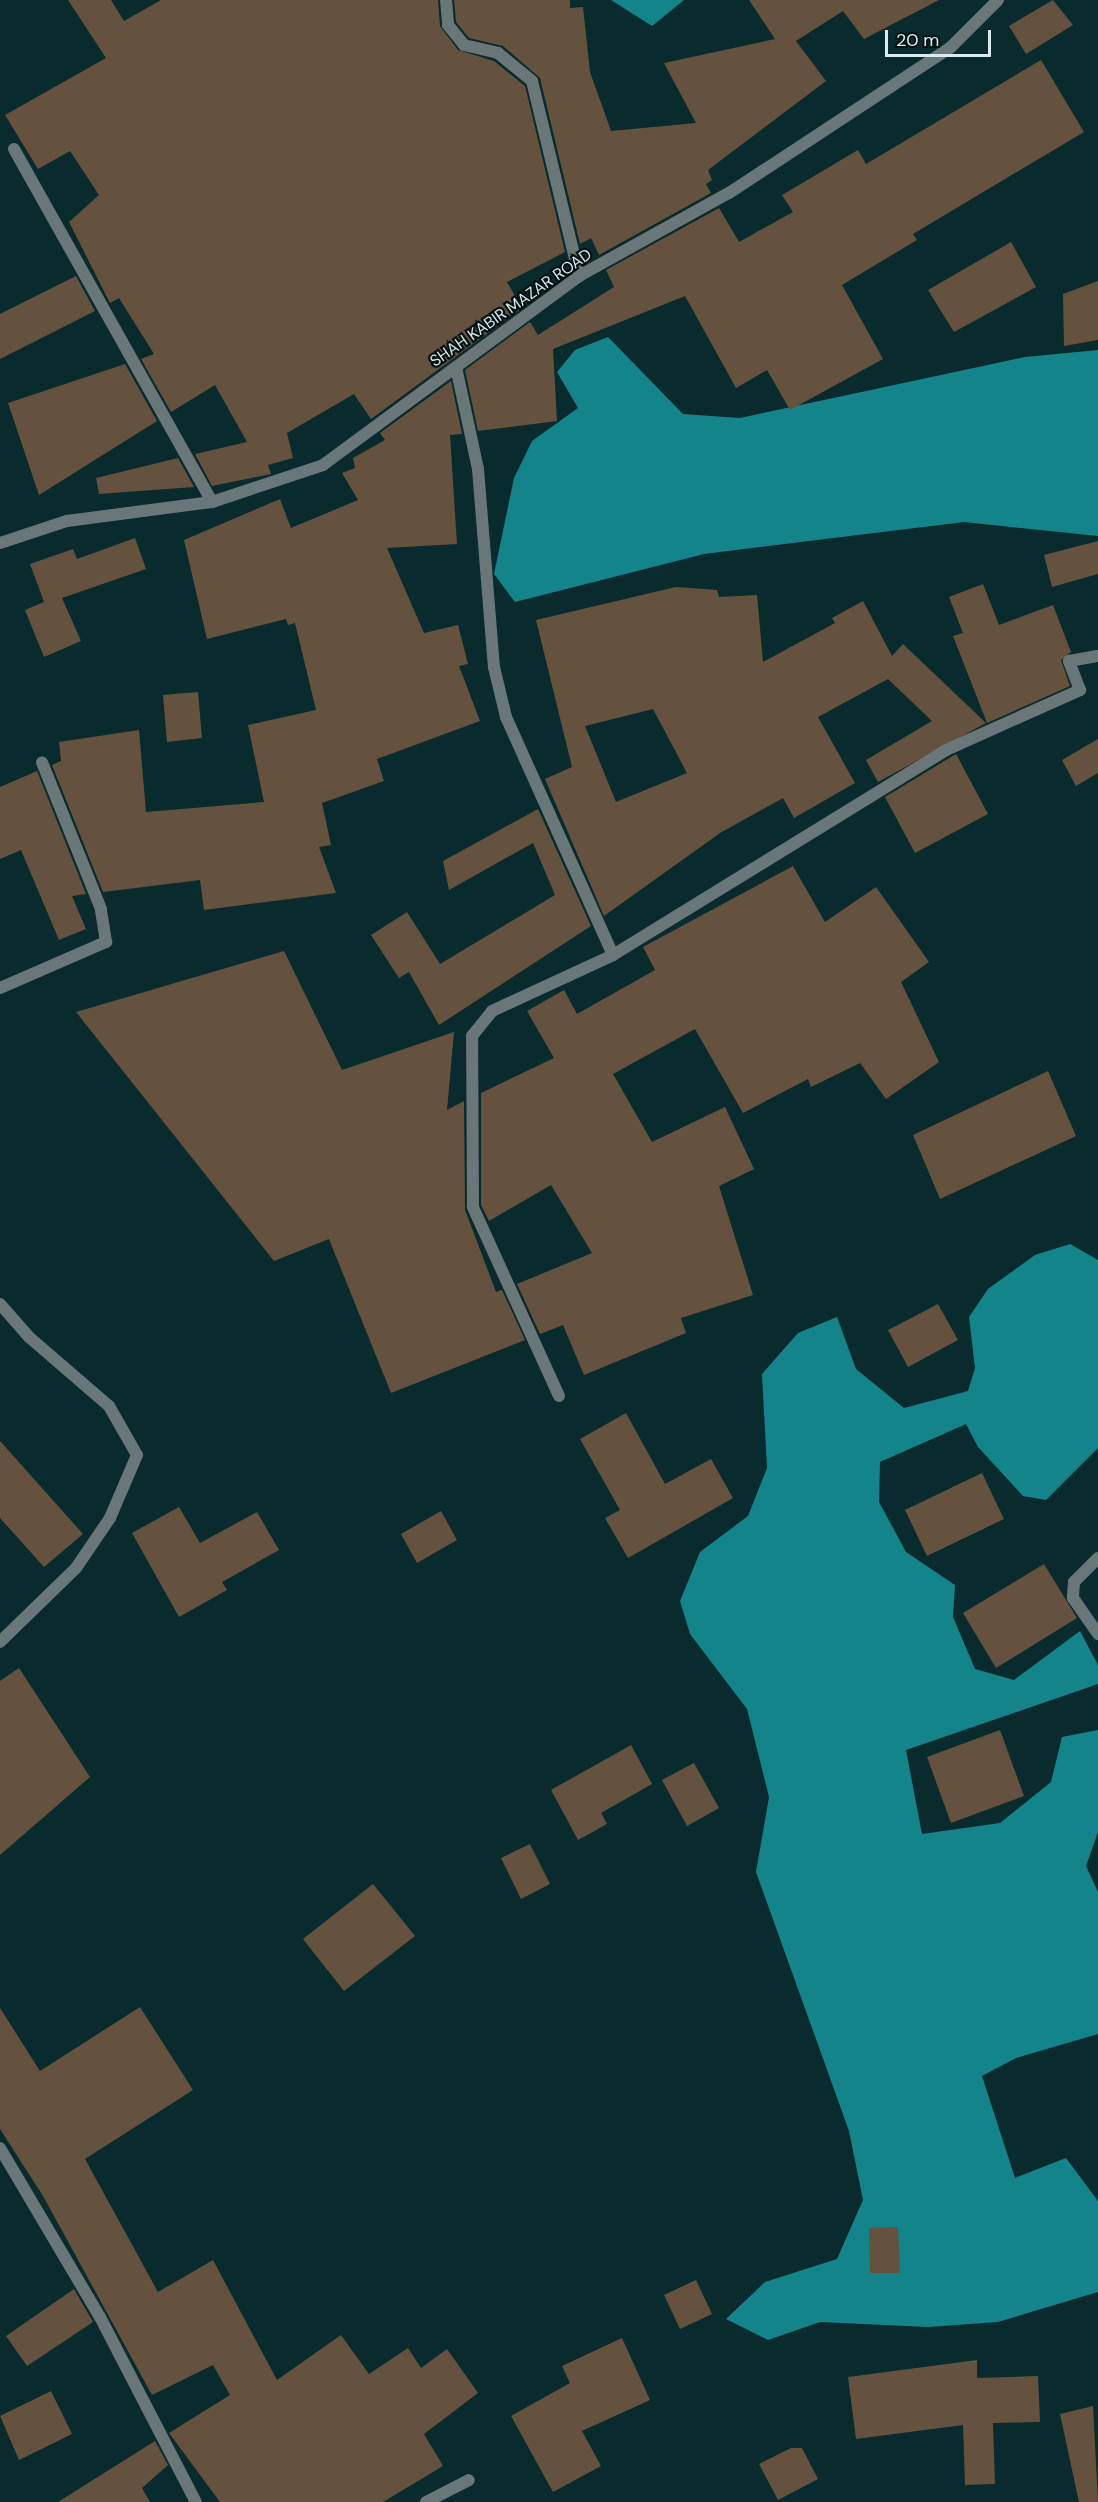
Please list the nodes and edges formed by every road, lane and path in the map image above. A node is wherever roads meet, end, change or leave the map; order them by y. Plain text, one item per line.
1 (446, 0) edge
2 (998, 0) edge
3 (14, 148) dead end
4 (579, 276) junction
5 (456, 367) junction
6 (212, 502) junction
7 (0, 543) edge
8 (1098, 656) edge
9 (42, 762) dead end
10 (613, 955) junction
11 (0, 988) edge
12 (0, 1304) edge
13 (559, 1396) dead end
14 (1098, 1558) edge
15 (1098, 1634) edge
16 (0, 1642) edge
17 (0, 2148) edge
18 (469, 2480) dead end
19 (196, 2502) edge
20 (426, 2502) edge

1 - 4 street
2 - 4 street, SHAH KABIR MAZAR ROAD
3 - 6 street
4 - 5 street, SHAH KABIR MAZAR ROAD
5 - 6 street, SHAH KABIR MAZAR ROAD
5 - 10 street
6 - 7 street, SHAH KABIR MAZAR ROAD
8 - 10 street
9 - 11 street
10 - 13 street
12 - 16 street
14 - 15 street
17 - 19 street
18 - 20 street

